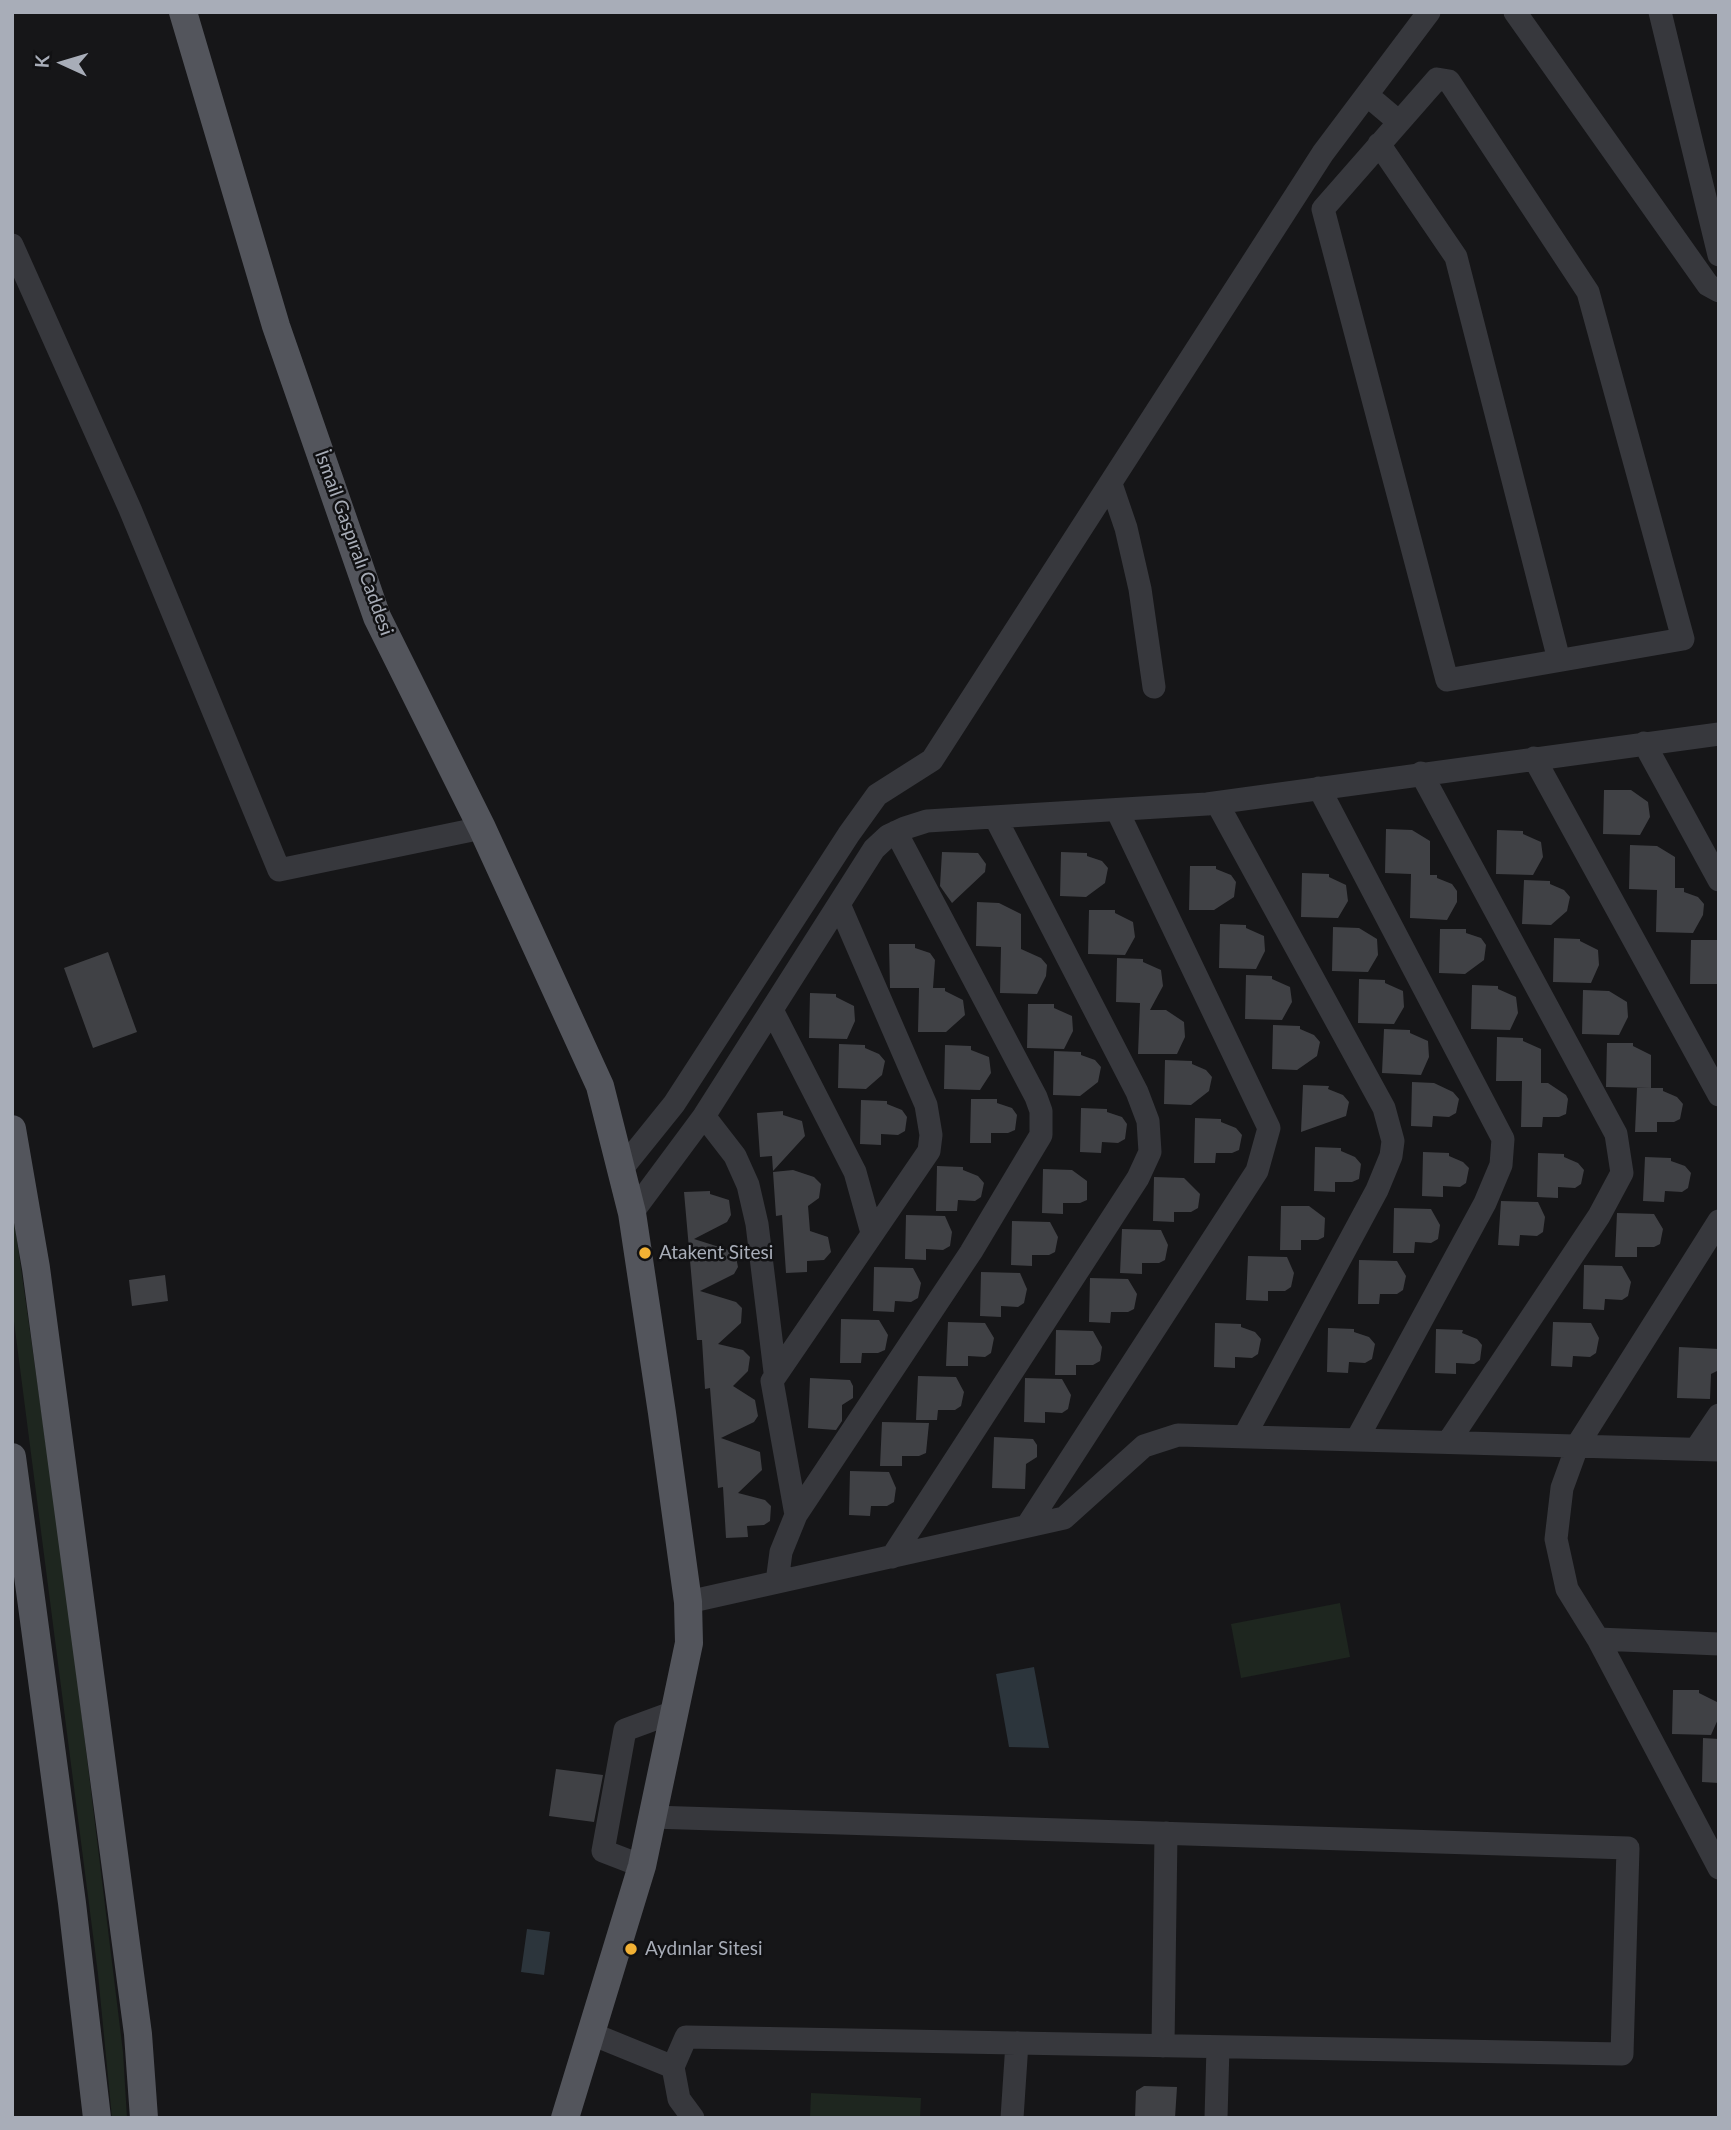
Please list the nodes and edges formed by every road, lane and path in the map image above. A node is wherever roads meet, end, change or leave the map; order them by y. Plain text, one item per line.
1 (183, 12) edge
2 (1429, 12) edge
3 (1515, 12) edge
4 (1660, 12) edge
5 (1367, 94) junction
6 (1399, 122) junction
7 (1379, 144) junction
8 (12, 245) edge
9 (1719, 255) edge
10 (1719, 291) edge
11 (1111, 484) junction
12 (1559, 660) junction
13 (1154, 687) dead end
14 (1719, 734) edge
15 (1644, 744) junction
16 (1534, 758) junction
17 (1421, 773) junction
18 (1319, 788) junction
19 (1217, 803) junction
20 (1117, 810) junction
21 (995, 817) junction
22 (482, 828) junction
23 (896, 832) junction
24 (1719, 880) edge
25 (839, 904) junction
26 (772, 1010) junction
27 (1719, 1095) edge
28 (704, 1116) junction
29 (12, 1129) edge
30 (620, 1171) junction
31 (632, 1213) junction
32 (1719, 1221) edge
33 (872, 1234) junction
34 (775, 1372) junction
35 (1719, 1415) edge
36 (1244, 1437) junction
37 (1357, 1439) junction
38 (1449, 1441) junction
39 (1578, 1444) junction
40 (1708, 1450) edge
41 (12, 1457) edge
42 (796, 1515) junction
43 (1027, 1526) junction
44 (892, 1557) junction
45 (777, 1582) junction
46 (688, 1602) junction
47 (1598, 1639) junction
48 (1719, 1644) edge
49 (674, 1712) junction
50 (652, 1817) junction
51 (1166, 1833) junction
52 (642, 1866) junction
53 (1719, 1868) edge
54 (592, 2034) junction
55 (1017, 2043) junction
56 (1163, 2046) junction
57 (1218, 2047) junction
58 (673, 2067) junction
59 (97, 2118) edge
60 (144, 2118) edge
61 (565, 2118) edge
62 (693, 2118) edge
63 (1012, 2118) edge
64 (1216, 2118) edge

1 - 22 main road, İsmail Gaspıralı Caddesi
2 - 5 street
3 - 10 street
4 - 9 street
5 - 6 street
5 - 11 street
6 - 7 street
6 - 12 street
7 - 12 street
7 - 12 street
8 - 22 street
11 - 13 street
11 - 30 street
14 - 15 street
15 - 16 street
15 - 24 street
16 - 17 street
16 - 27 street
17 - 18 street
17 - 38 street
18 - 19 street
18 - 37 street
19 - 20 street
19 - 36 street
20 - 21 street
20 - 43 street
21 - 23 street
21 - 44 street
22 - 30 main road, İsmail Gaspıralı Caddesi
23 - 25 street
23 - 42 street
25 - 26 street
25 - 33 street
26 - 28 street
26 - 33 street
28 - 31 street
28 - 34 street
29 - 60 main road
30 - 31 main road, İsmail Gaspıralı Caddesi
31 - 46 main road, İsmail Gaspıralı Caddesi
32 - 39 street
33 - 34 street
34 - 42 street
35 - 40 street
36 - 37 street
36 - 43 street
37 - 38 street
38 - 39 street
39 - 40 street
39 - 47 street
41 - 59 main road
42 - 45 street
43 - 44 street
44 - 45 street
45 - 46 street
46 - 49 main road, İsmail Gaspıralı Caddesi
47 - 48 street
47 - 53 street
49 - 50 main road, İsmail Gaspıralı Caddesi
49 - 52 street
50 - 51 street
50 - 52 main road, İsmail Gaspıralı Caddesi
51 - 56 street
51 - 57 street
52 - 54 main road, İsmail Gaspıralı Caddesi
54 - 58 street
54 - 61 main road, İsmail Gaspıralı Caddesi
55 - 56 street
55 - 58 street
55 - 63 street
56 - 57 street
57 - 64 street
58 - 62 street

